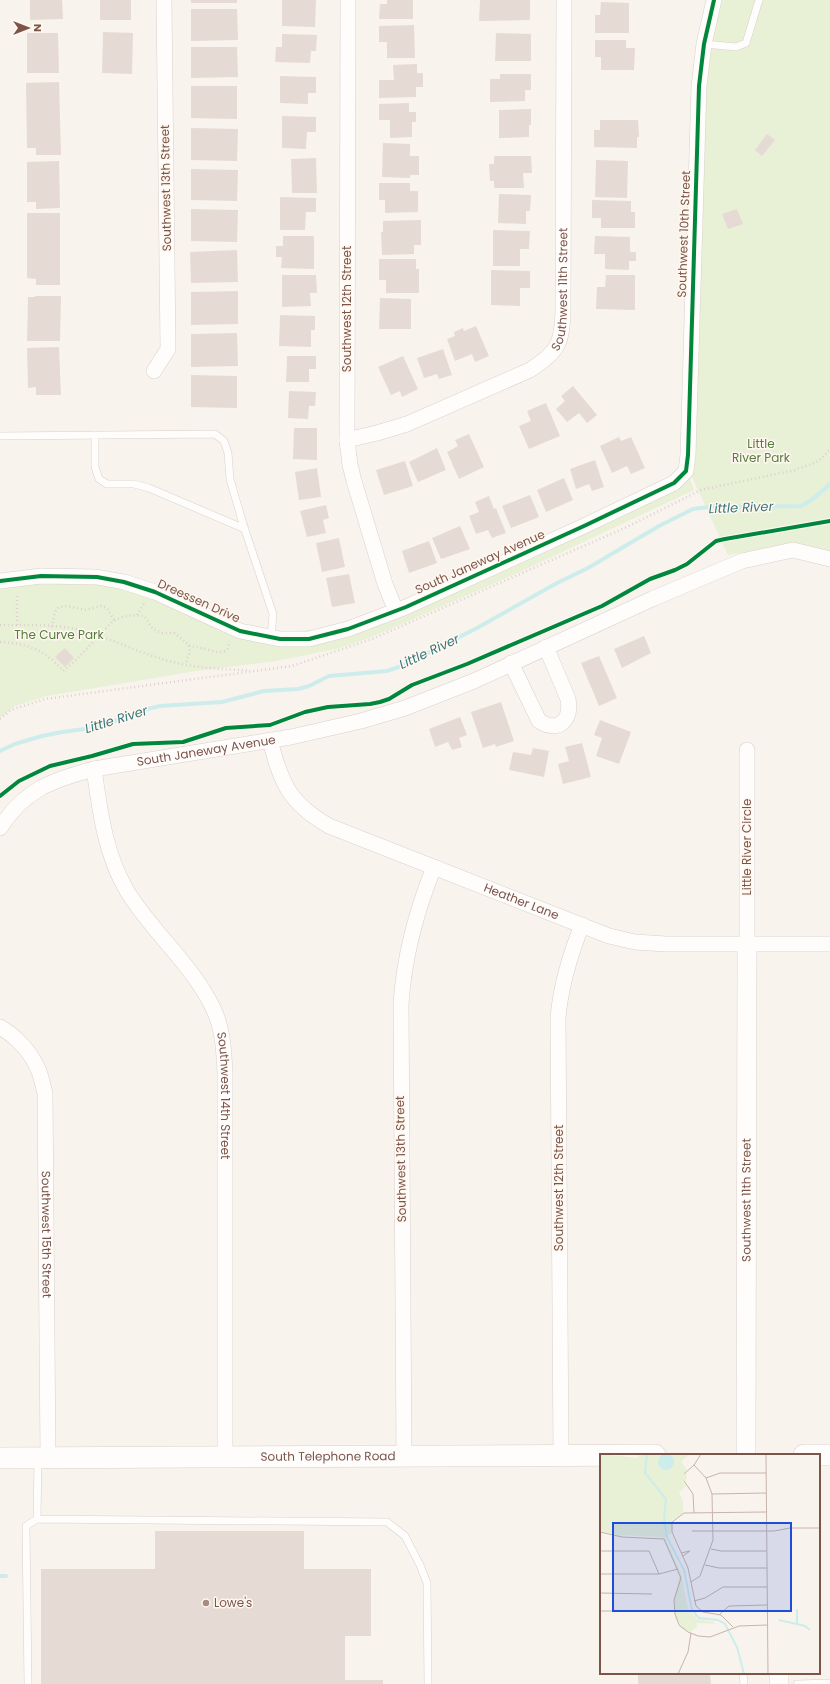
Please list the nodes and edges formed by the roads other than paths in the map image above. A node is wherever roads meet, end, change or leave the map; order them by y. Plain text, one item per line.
1 (164, 0) edge
2 (348, 0) edge
3 (564, 0) edge
4 (714, 0) edge
5 (759, 0) edge
6 (704, 44) junction
7 (154, 371) dead end
8 (95, 435) junction
9 (0, 436) edge
10 (347, 440) junction
11 (686, 471) joint
12 (245, 530) junction
13 (830, 559) edge
14 (0, 581) edge
15 (396, 611) junction
16 (271, 638) junction
17 (546, 648) junction
18 (511, 663) junction
19 (270, 740) junction
20 (747, 750) dead end
21 (94, 769) junction
22 (0, 828) edge
23 (434, 867) junction
24 (582, 925) junction
25 (747, 944) junction
26 (830, 944) edge
27 (0, 1027) edge
28 (746, 1454) edge
29 (560, 1455) junction
30 (600, 1455) edge
31 (404, 1456) junction
32 (0, 1458) edge
33 (225, 1458) junction
34 (43, 1459) junction
35 (37, 1519) junction
36 (743, 1674) edge
37 (779, 1674) edge
38 (830, 1683) edge
39 (28, 1684) edge
40 (428, 1684) edge
41 (744, 1684) edge
42 (780, 1684) edge
43 (797, 1684) edge

1 - 7 street, Southwest 13th Street
2 - 10 street, Southwest 12th Street
3 - 10 street, Southwest 11th Street
4 - 6 street, Southwest 10th Street
5 - 6 lane
6 - 11 street, Southwest 10th Street
8 - 9 lane
8 - 12 lane
8 - 12 lane
10 - 15 street, Southwest 12th Street
11 - 15 street, South Janeway Avenue
12 - 16 lane
13 - 17 street, South Janeway Avenue
14 - 16 street, Dreessen Drive
15 - 16 street, South Janeway Avenue
17 - 18 street, South Janeway Avenue
17 - 18 street
18 - 19 street, South Janeway Avenue
19 - 21 street, South Janeway Avenue
19 - 23 street, Heather Lane
20 - 25 street, Little River Circle
21 - 22 street, South Janeway Avenue
21 - 33 street, Southwest 14th Street
23 - 24 street, Heather Lane
23 - 31 street, Southwest 13th Street
24 - 25 street, Heather Lane
24 - 29 street, Southwest 12th Street
25 - 26 street, Heather Lane
25 - 28 street, Southwest 11th Street
27 - 34 street, Southwest 15th Street
29 - 30 main road, South Telephone Road
29 - 31 main road, South Telephone Road
31 - 33 main road, South Telephone Road
32 - 34 main road, South Telephone Road
33 - 34 main road, South Telephone Road
34 - 35 lane
35 - 39 lane
35 - 40 lane
36 - 41 lane
37 - 42 street
38 - 43 lane

